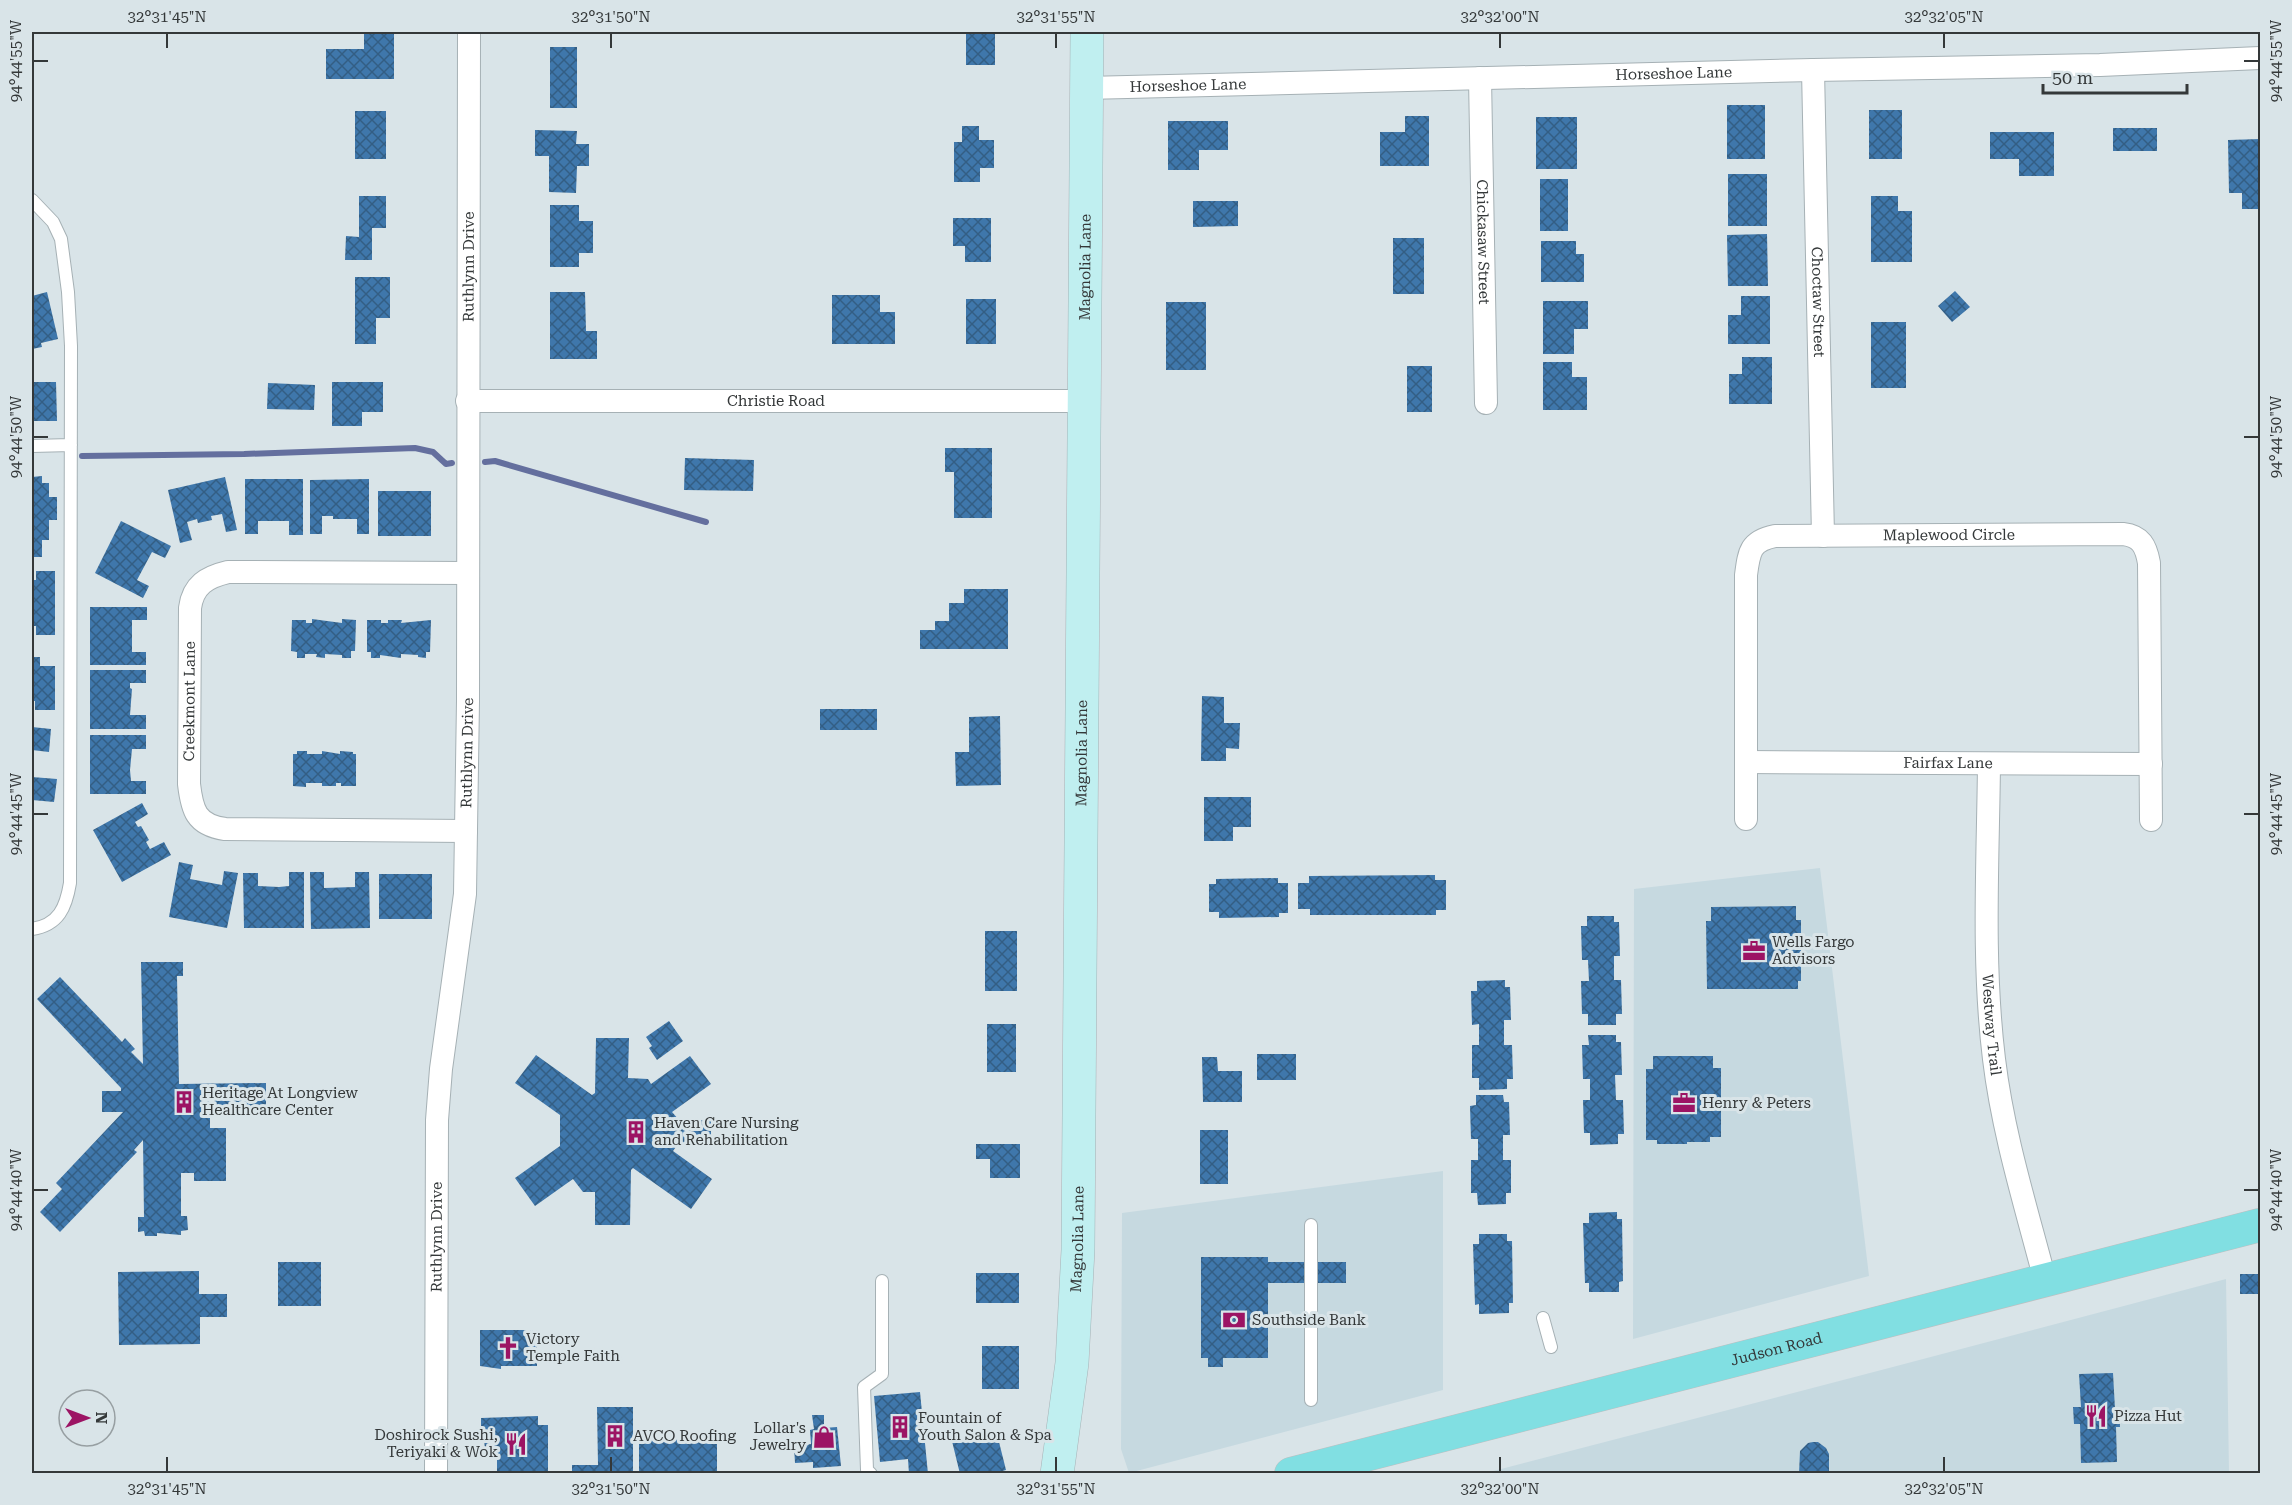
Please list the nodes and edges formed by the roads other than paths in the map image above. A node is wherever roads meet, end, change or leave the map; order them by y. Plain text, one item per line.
1 (469, 32) edge
2 (1087, 32) edge
3 (2260, 58) edge
4 (1813, 70) junction
5 (1480, 78) junction
6 (1086, 88) junction
7 (32, 200) edge
8 (467, 401) junction
9 (1084, 401) junction
10 (1486, 403) dead end
11 (71, 445) junction
12 (32, 446) edge
13 (1823, 536) junction
14 (467, 573) junction
15 (1746, 762) junction
16 (1989, 764) junction
17 (2151, 764) junction
18 (1746, 819) dead end
19 (2151, 820) dead end
20 (466, 831) junction
21 (32, 929) edge
22 (1311, 1225) dead end
23 (2260, 1225) edge
24 (2046, 1280) junction
25 (882, 1281) dead end
26 (1544, 1318) dead end
27 (1551, 1347) dead end
28 (1311, 1400) dead end
29 (436, 1473) edge
30 (871, 1473) edge
31 (1057, 1473) edge
32 (1291, 1473) edge

1 - 8 street, Ruthlynn Drive
2 - 6 main road, Magnolia Lane
3 - 4 street, Horseshoe Lane
4 - 5 street, Horseshoe Lane
4 - 13 street, Choctaw Street
5 - 6 street, Horseshoe Lane
5 - 10 street, Chickasaw Street
6 - 9 main road, Magnolia Lane
7 - 11 lane
8 - 9 street, Christie Road
8 - 14 street, Ruthlynn Drive
9 - 31 main road, Magnolia Lane
11 - 12 lane
11 - 21 lane
13 - 15 street, Maplewood Circle
13 - 17 street, Maplewood Circle
14 - 20 street, Ruthlynn Drive
14 - 20 street, Creekmont Lane
15 - 16 street, Fairfax Lane
15 - 18 street, Maplewood Circle
16 - 17 street, Fairfax Lane
16 - 24 street, Westway Trail
17 - 19 street, Maplewood Circle
20 - 29 street, Ruthlynn Drive
22 - 28 lane
23 - 24 main road, Judson Road
24 - 32 main road, Judson Road
25 - 30 lane
26 - 27 lane

